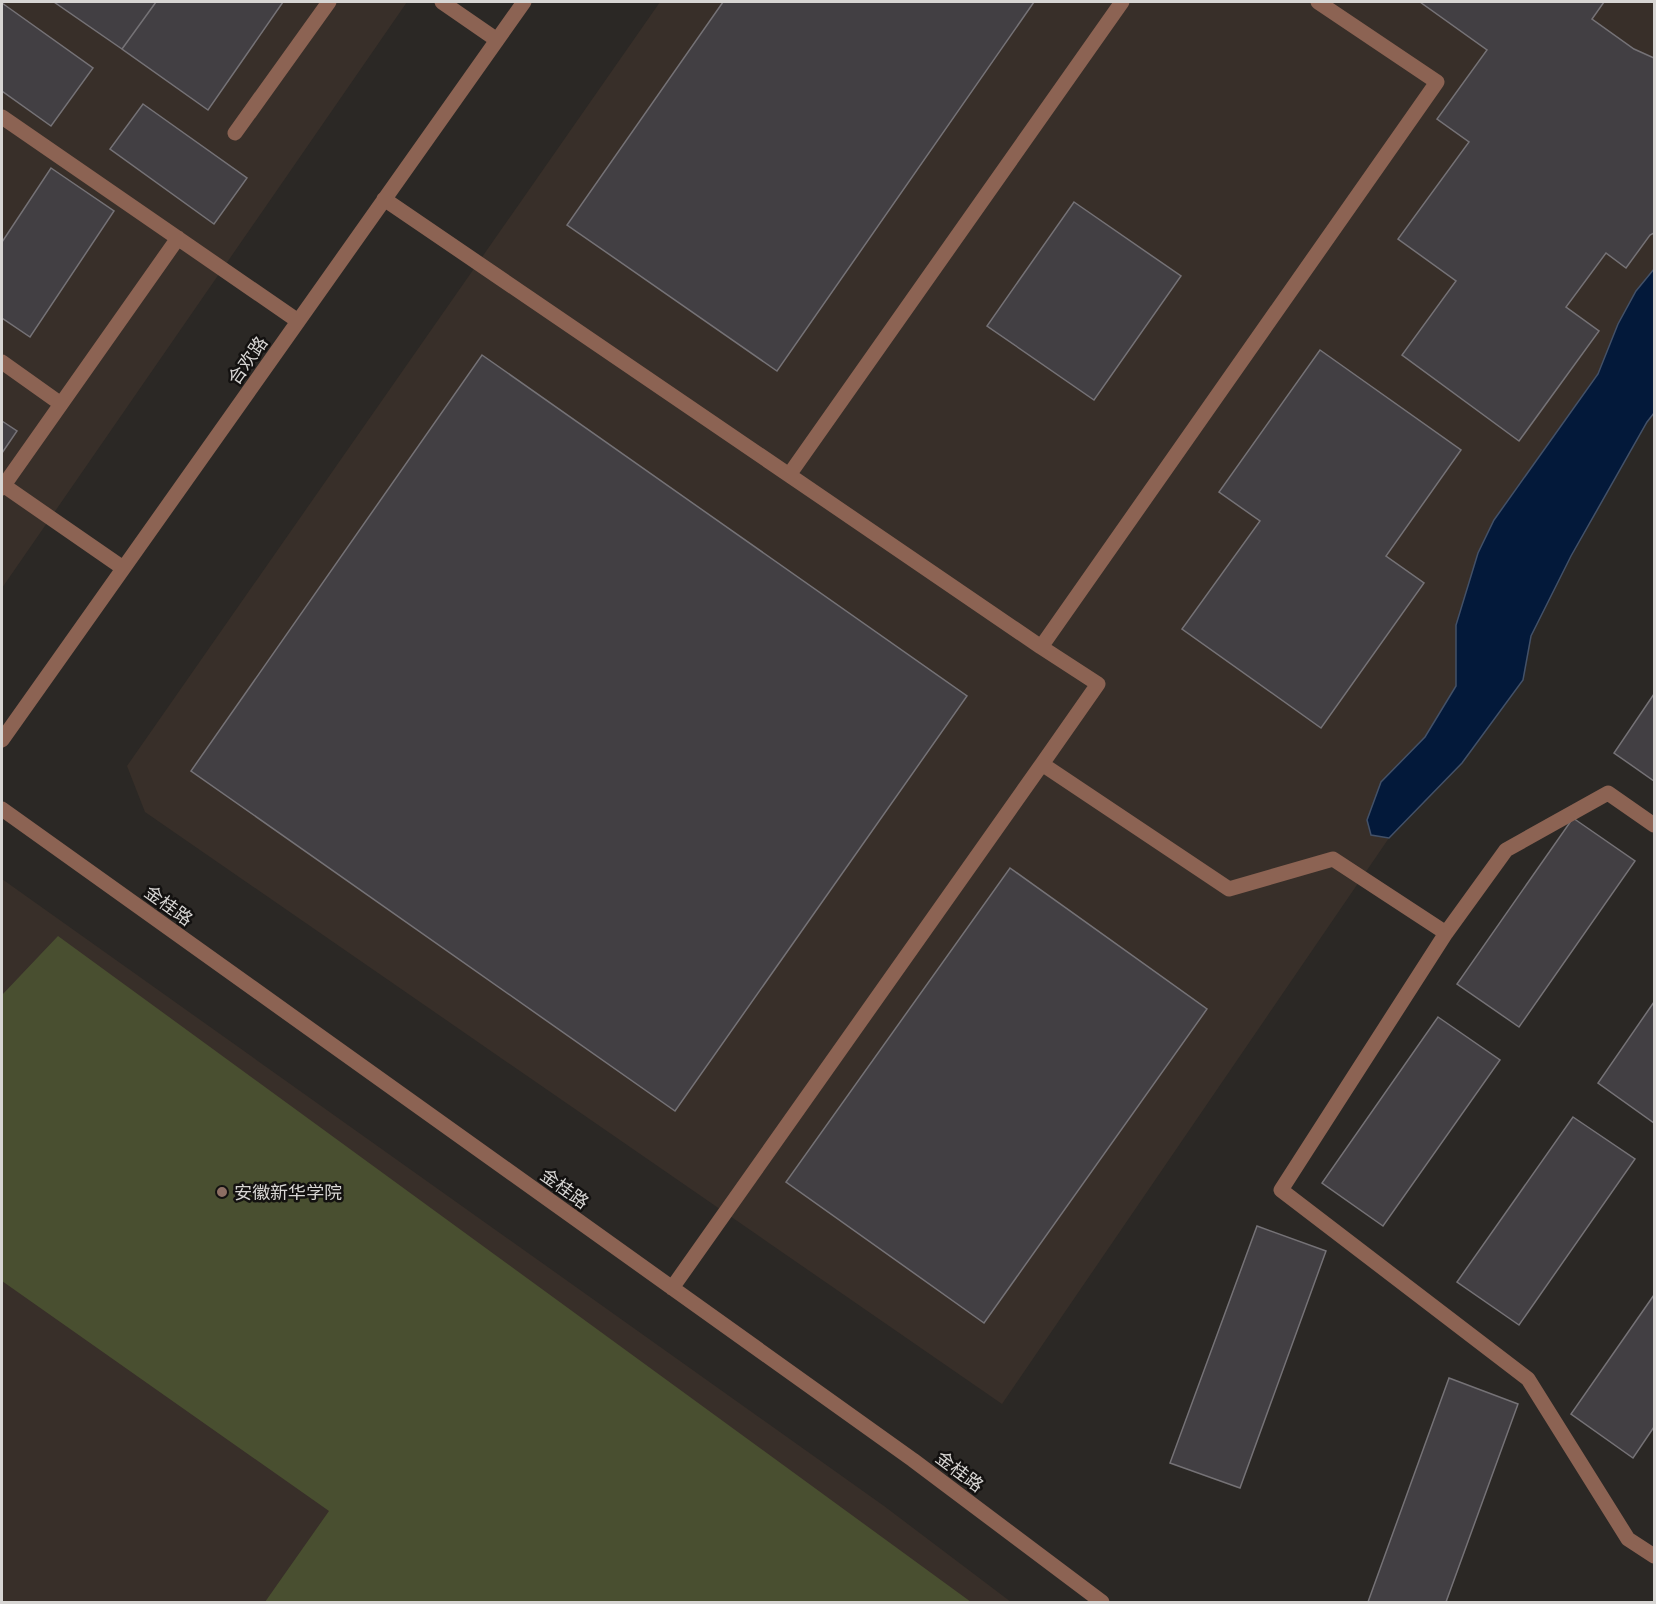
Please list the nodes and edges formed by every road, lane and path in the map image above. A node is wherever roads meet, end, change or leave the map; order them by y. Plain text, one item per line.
1 (329, 2) edge
2 (442, 2) edge
3 (524, 2) edge
4 (1122, 2) edge
5 (1318, 2) edge
6 (496, 40) junction
7 (2, 117) edge
8 (235, 133) dead end
9 (384, 199) junction
10 (178, 238) junction
11 (298, 321) junction
12 (2, 362) edge
13 (61, 404) junction
14 (789, 475) junction
15 (2, 486) edge
16 (123, 568) junction
17 (1041, 646) junction
18 (2, 740) edge
19 (1042, 764) junction
20 (2, 809) edge
21 (1654, 825) edge
22 (1446, 933) junction
23 (672, 1288) junction
24 (1654, 1556) edge
25 (1101, 1602) edge

1 - 8 street
2 - 6 street
3 - 6 street, 合欢路
4 - 14 street
5 - 17 street
6 - 9 street, 合欢路
7 - 10 street
9 - 11 street, 合欢路
9 - 14 street
10 - 11 street
10 - 13 street
11 - 16 street, 合欢路
12 - 13 street
13 - 15 street
14 - 17 street
15 - 16 street
16 - 18 street, 合欢路
17 - 19 street
19 - 22 street
19 - 23 street
20 - 23 street, 金桂路
21 - 22 street
22 - 24 street
23 - 25 street, 金桂路

